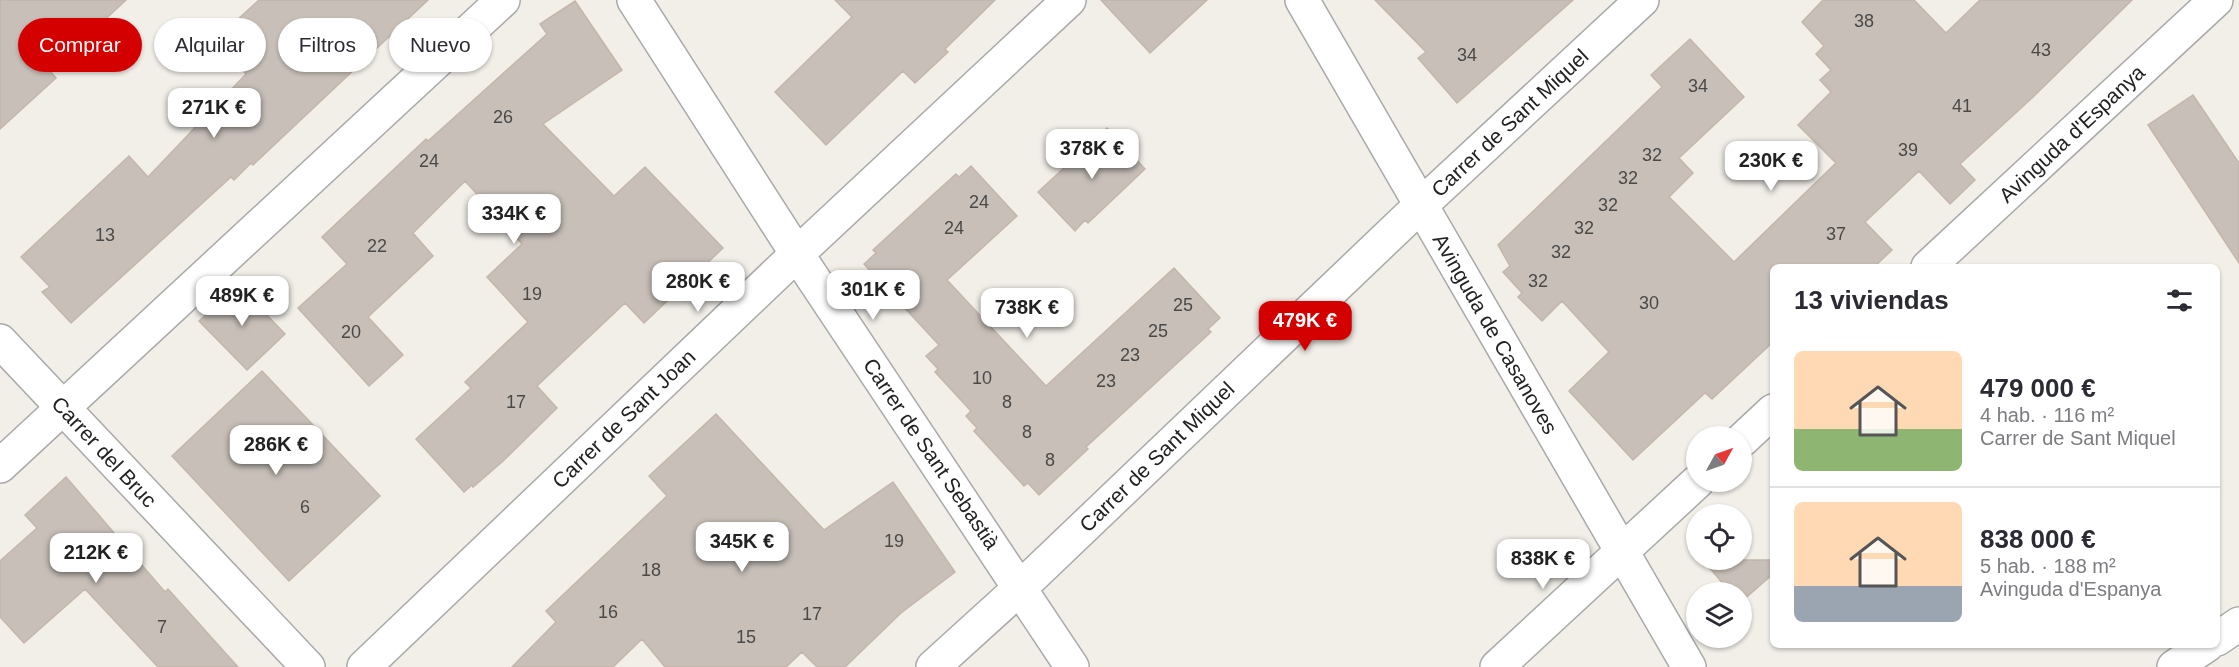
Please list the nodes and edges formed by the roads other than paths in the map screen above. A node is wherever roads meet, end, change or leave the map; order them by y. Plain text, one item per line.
1 (503, 0) edge
2 (634, 0) edge
3 (1069, 0) edge
4 (1302, 0) edge
5 (1642, 0) edge
6 (2216, 0) edge
7 (1420, 206) junction
8 (797, 254) junction
9 (1931, 264) edge
10 (0, 340) edge
11 (62, 408) junction
12 (1770, 414) edge
13 (1752, 431) edge
14 (0, 466) edge
15 (1686, 492) edge
16 (1623, 550) junction
17 (1020, 588) junction
18 (2239, 624) edge
19 (2220, 637) edge
20 (2202, 648) edge
21 (308, 667) edge
22 (364, 667) edge
23 (933, 667) edge
24 (1072, 667) edge
25 (1497, 667) edge
26 (1689, 667) edge
27 (2174, 667) edge

1 - 11 street
2 - 8 street, Carrer de Sant Sebastià
3 - 8 street, Carrer de Sant Joan
4 - 7 street, Avinguda de Casanoves
5 - 7 street, Carrer de Sant Miquel
6 - 9 street, Avinguda d'Espanya
7 - 16 street, Avinguda de Casanoves
7 - 17 street, Carrer de Sant Miquel
8 - 17 street, Carrer de Sant Sebastià
8 - 22 street, Carrer de Sant Joan
10 - 11 street, Carrer del Bruc
11 - 14 street
11 - 21 street, Carrer del Bruc
12 - 13 street
15 - 16 street
16 - 25 street
16 - 26 street, Avinguda de Casanoves
17 - 23 street, Carrer de Sant Miquel
17 - 24 street, Carrer de Sant Sebastià
18 - 19 street
20 - 27 street

